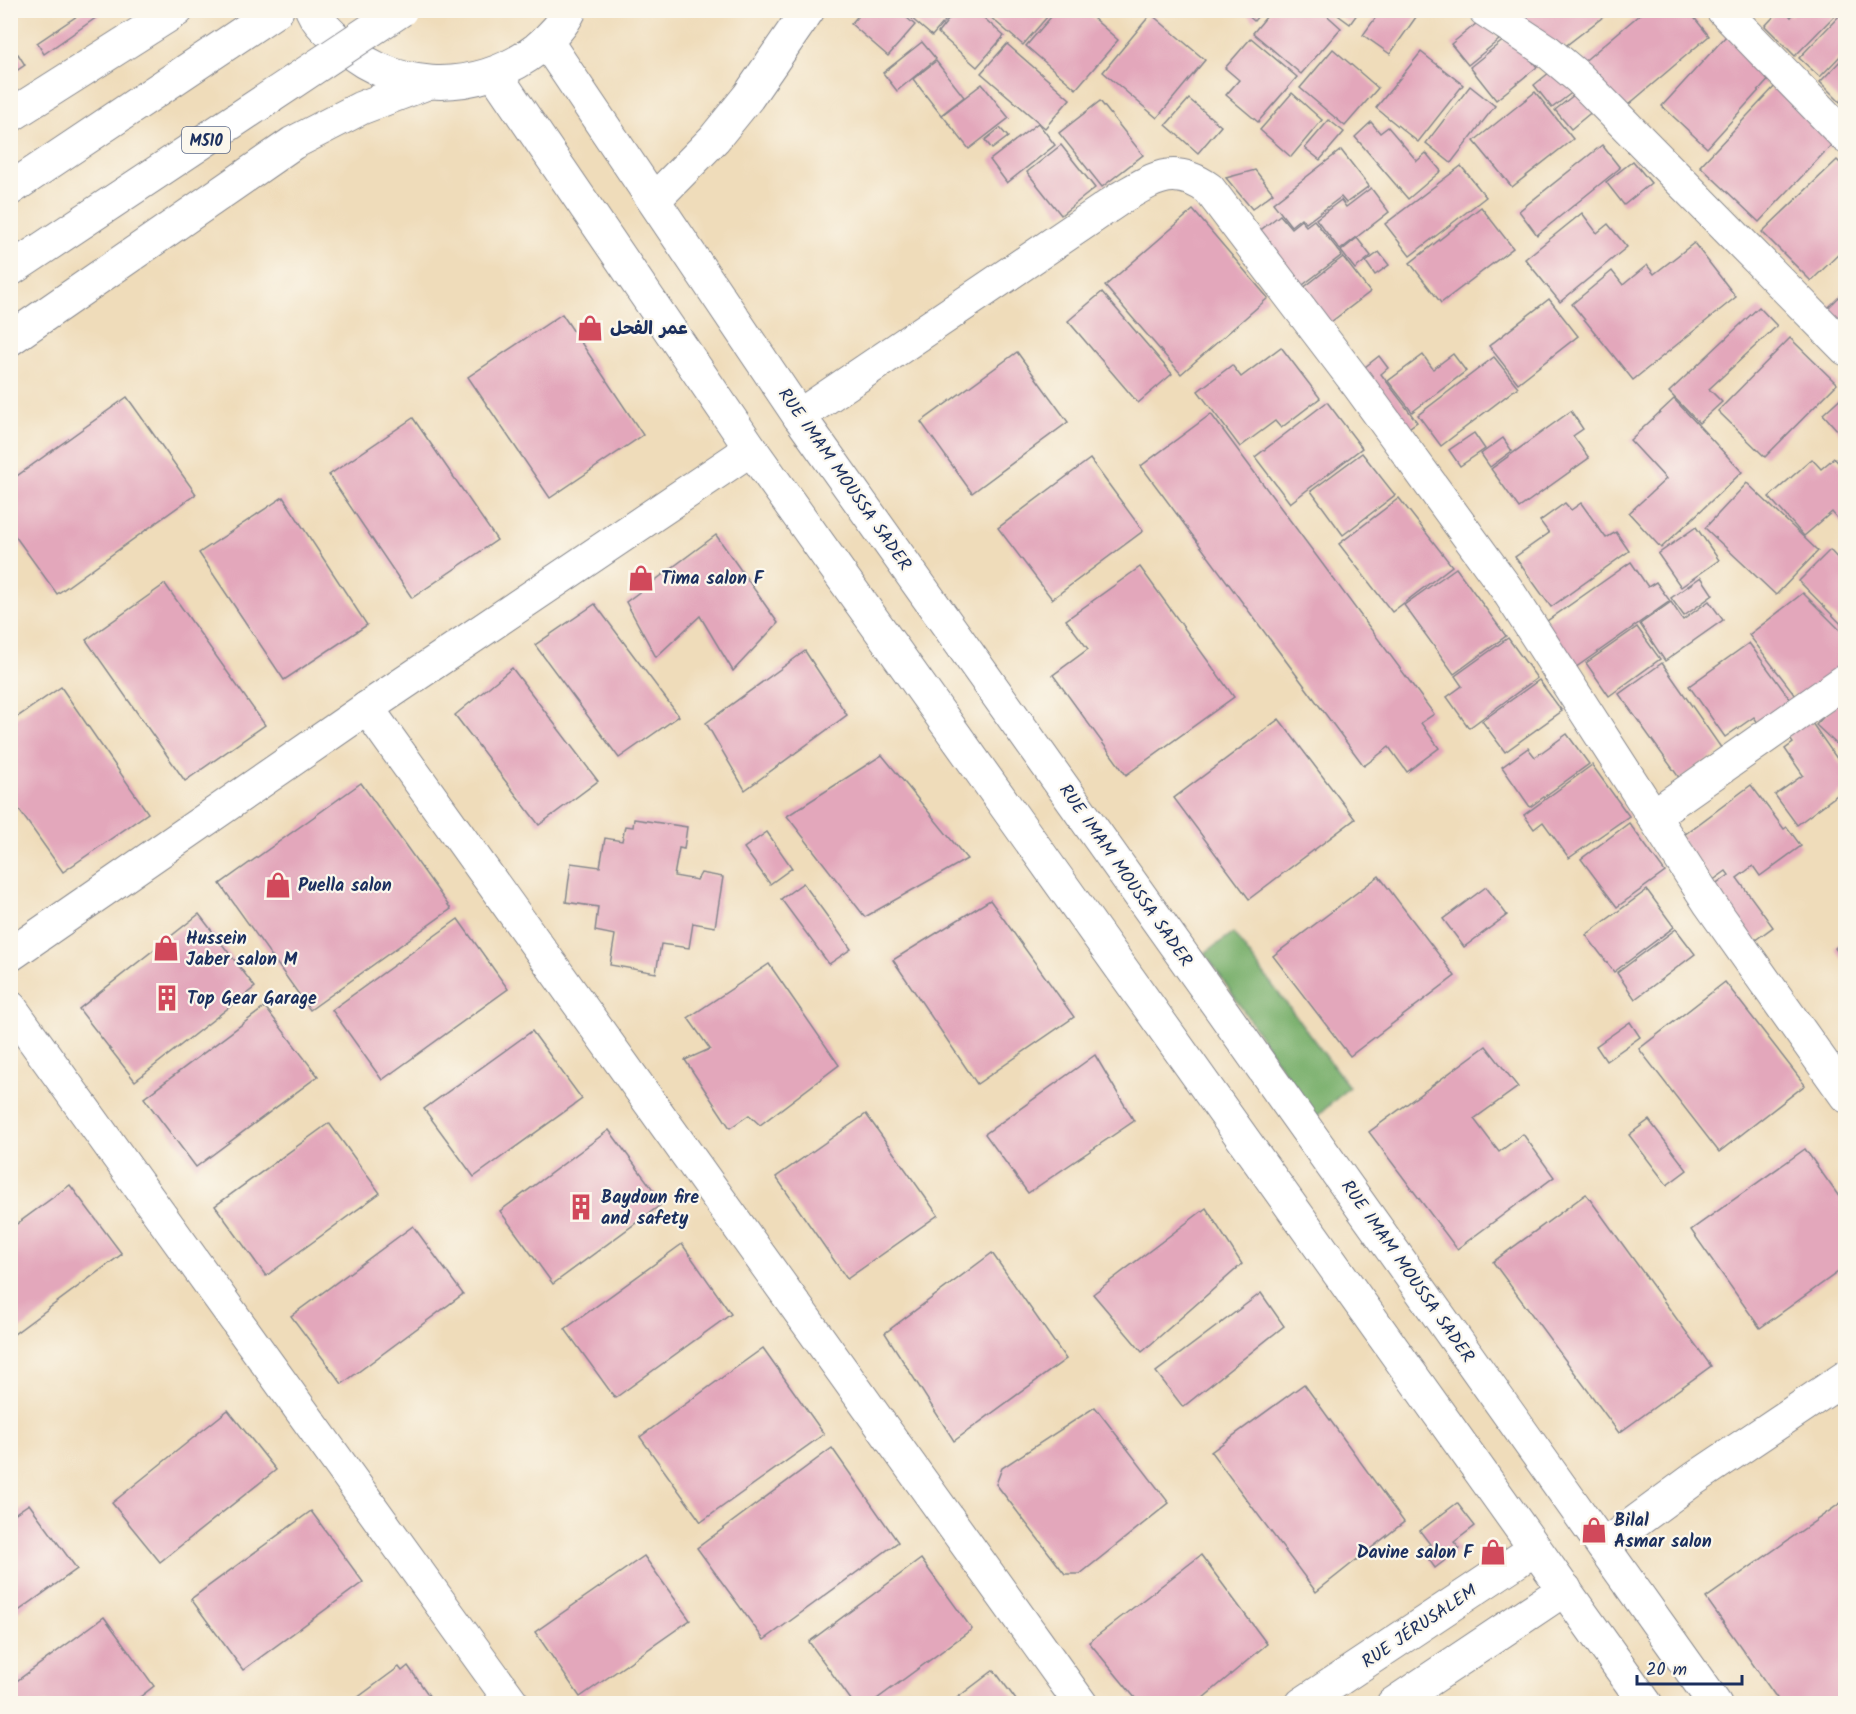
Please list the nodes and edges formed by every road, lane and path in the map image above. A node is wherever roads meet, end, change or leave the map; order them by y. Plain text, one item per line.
1 (177, 10) edge
2 (277, 10) edge
3 (312, 10) edge
4 (401, 10) edge
5 (570, 10) edge
6 (808, 10) edge
7 (1485, 10) edge
8 (1724, 10) edge
9 (546, 41) junction
10 (495, 74) junction
11 (427, 83) junction
12 (10, 116) edge
13 (1845, 136) edge
14 (10, 189) edge
15 (655, 199) junction
16 (10, 270) edge
17 (10, 339) edge
18 (1845, 349) edge
19 (799, 416) junction
20 (751, 449) junction
21 (1845, 680) edge
22 (367, 708) junction
23 (1654, 815) junction
24 (10, 955) edge
25 (10, 1006) edge
26 (1845, 1096) edge
27 (1845, 1377) edge
28 (1603, 1545) junction
29 (1535, 1548) junction
30 (1565, 1589) junction
31 (513, 1704) edge
32 (1081, 1704) edge
33 (1302, 1704) edge
34 (1393, 1704) edge
35 (1646, 1704) edge
36 (1715, 1704) edge

1 - 12 main road
2 - 14 main road
3 - 11 main road
4 - 16 main road, M510, bridge
5 - 9 main road
6 - 15 main road
7 - 18 main road
8 - 13 main road
9 - 10 main road
9 - 15 main road, RUE IMAM MOUSSA SADER
10 - 11 main road
10 - 20 main road
11 - 17 main road
15 - 19 main road, RUE IMAM MOUSSA SADER
19 - 23 main road
19 - 28 main road, RUE IMAM MOUSSA SADER
20 - 22 main road
20 - 29 main road
21 - 23 main road
22 - 24 main road
22 - 32 main road
23 - 26 main road
25 - 31 main road
27 - 28 main road
28 - 36 main road, RUE IMAM MOUSSA SADER
29 - 30 main road
29 - 33 main road, RUE JÉRUSALEM
30 - 34 main road
30 - 35 main road

